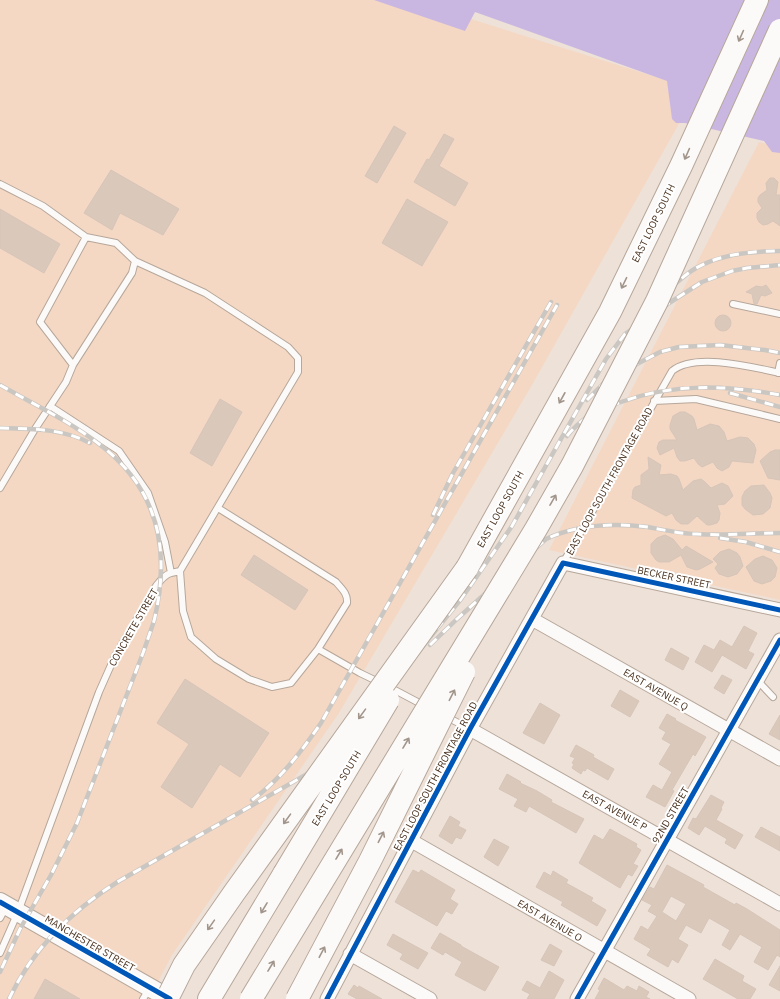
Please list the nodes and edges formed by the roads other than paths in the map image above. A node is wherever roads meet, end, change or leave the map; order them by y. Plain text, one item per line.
1 (757, 0) edge
2 (780, 30) edge
3 (0, 184) edge
4 (86, 237) junction
5 (134, 261) junction
6 (733, 304) dead end
7 (780, 314) edge
8 (780, 362) edge
9 (73, 365) junction
10 (779, 373) edge
11 (654, 401) junction
12 (50, 406) junction
13 (780, 419) edge
14 (0, 488) edge
15 (218, 508) junction
16 (536, 529) junction
17 (563, 563) junction
18 (467, 568) junction
19 (180, 571) junction
20 (171, 573) junction
21 (780, 610) edge
22 (532, 619) junction
23 (780, 640) edge
24 (318, 649) junction
25 (757, 680) junction
26 (773, 697) dead end
27 (470, 729) junction
28 (728, 730) junction
29 (780, 760) edge
30 (666, 839) junction
31 (410, 840) junction
32 (780, 904) edge
33 (6, 910) edge
34 (604, 951) junction
35 (0, 953) edge
36 (350, 954) junction
37 (153, 995) edge
38 (170, 999) edge
39 (209, 999) edge
40 (251, 999) edge
41 (297, 999) edge
42 (327, 999) edge
43 (430, 999) edge
44 (577, 999) edge
45 (689, 999) edge

1 -> 18 highway, EAST LOOP SOUTH
16 -> 2 highway, bridge
3 - 4 lane
4 - 5 lane
4 - 9 lane
5 - 9 lane
5 - 15 lane
6 - 7 lane
8 - 10 lane
9 - 12 lane
10 - 11 lane, EAST LOOP SOUTH FRONTAGE ROAD
11 - 13 lane
11 - 17 lane, EAST LOOP SOUTH FRONTAGE ROAD
12 - 14 lane
12 - 20 lane
15 - 19 lane
15 - 24 lane
40 -> 16 highway, bridge
41 -> 16 highway, bridge
17 - 21 street, BECKER STREET
17 - 22 street, EAST LOOP SOUTH FRONTAGE ROAD
18 -> 37 highway, bridge
18 -> 39 highway, EAST LOOP SOUTH, bridge
19 - 20 lane
19 - 24 lane
20 - 33 lane, CONCRETE STREET
22 - 27 street, EAST LOOP SOUTH FRONTAGE ROAD
22 - 28 street, EAST AVENUE Q
23 - 25 street, 92ND STREET
24 - 27 lane
25 - 26 lane
25 - 28 street, 92ND STREET
27 - 30 street, EAST AVENUE P
27 - 31 street, EAST LOOP SOUTH FRONTAGE ROAD
28 - 29 street, EAST AVENUE Q
28 - 30 street, 92ND STREET
30 - 32 street, EAST AVENUE P
30 - 34 street, 92ND STREET
31 - 34 street, EAST AVENUE O
31 - 36 street, EAST LOOP SOUTH FRONTAGE ROAD
33 - 35 lane, CONCRETE STREET
33 - 37 street, MANCHESTER STREET
34 - 44 street, 92ND STREET
34 - 45 street, EAST AVENUE O
36 - 42 street, EAST LOOP SOUTH FRONTAGE ROAD
36 - 43 street
37 - 38 street, MANCHESTER STREET

